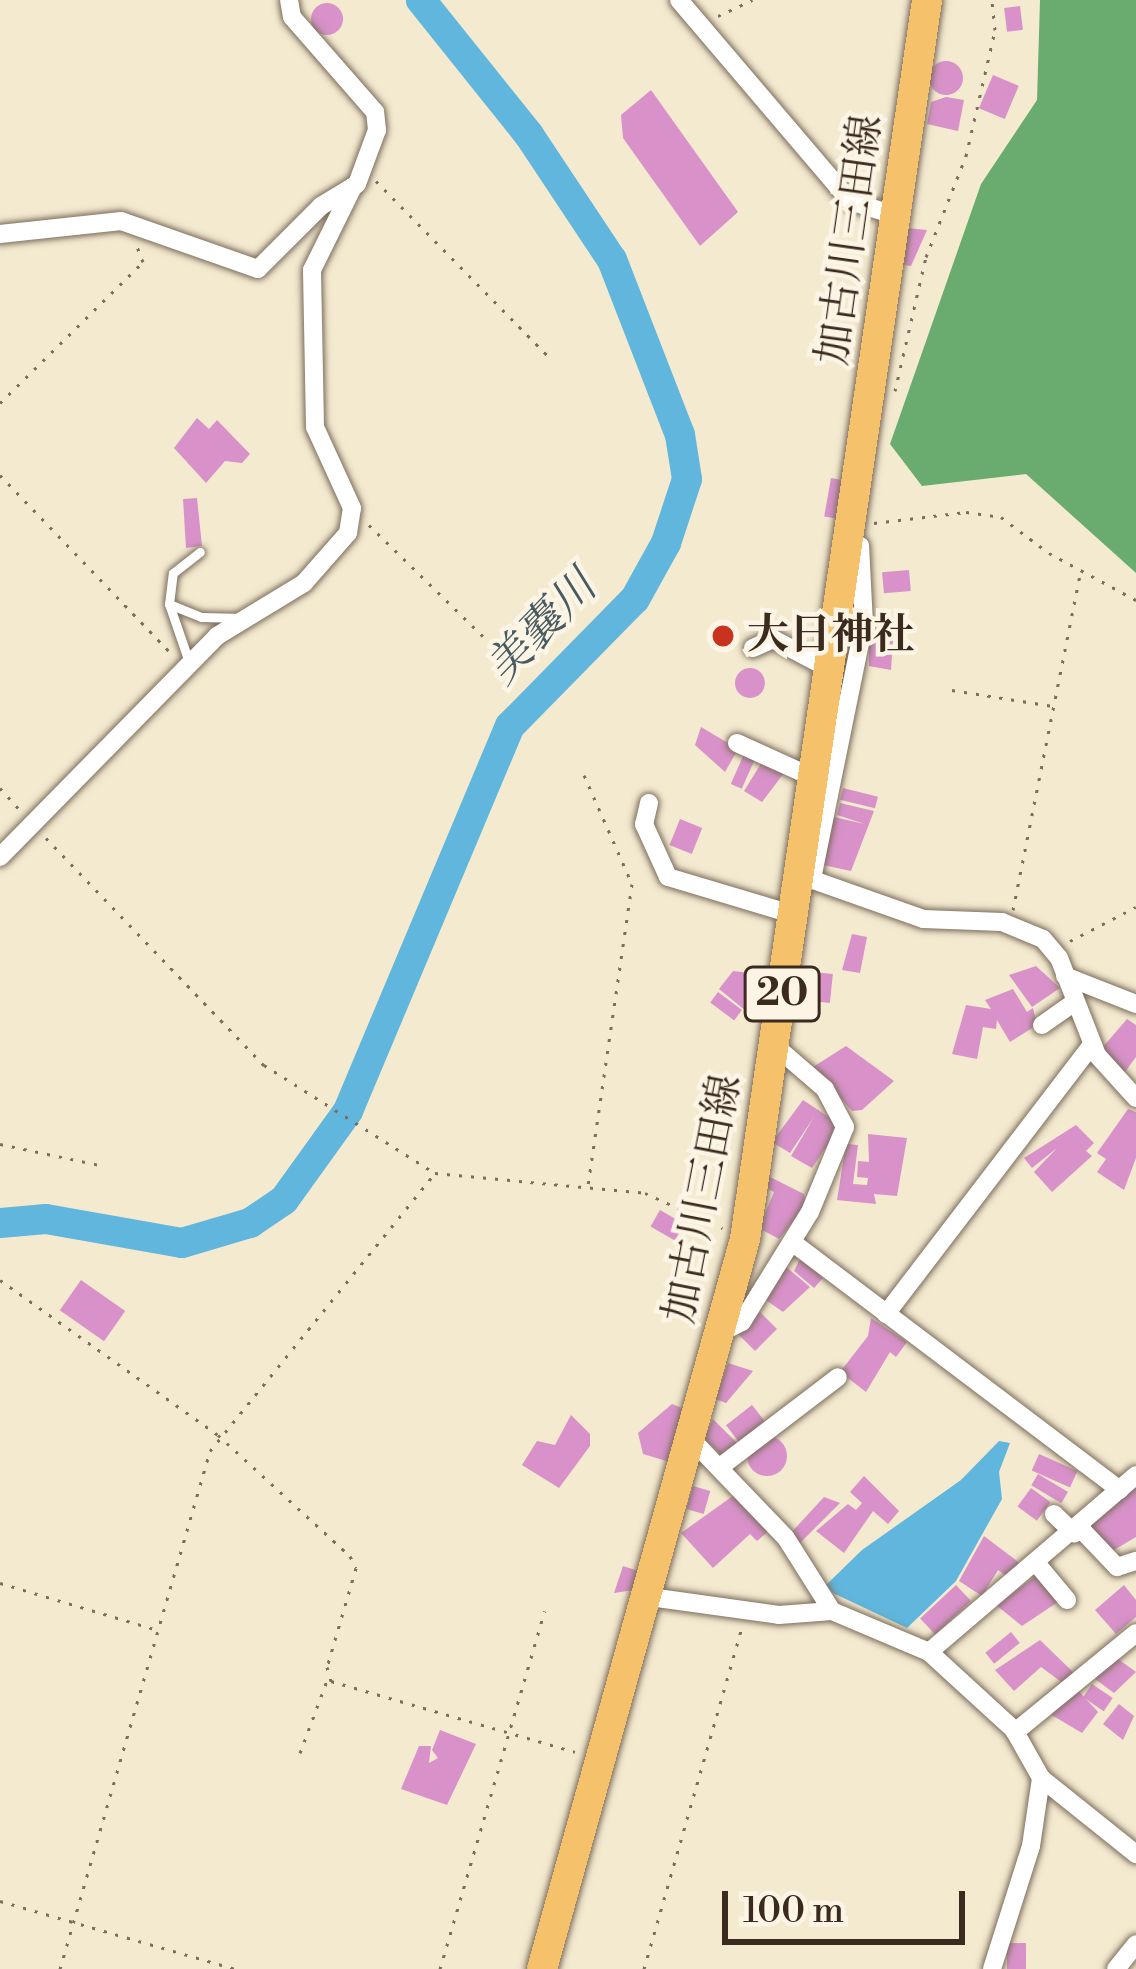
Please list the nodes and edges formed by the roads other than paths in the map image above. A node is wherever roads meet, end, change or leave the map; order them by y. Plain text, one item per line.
1 (290, 0) edge
2 (679, 0) edge
3 (927, 0) edge
4 (358, 179) junction
5 (897, 216) junction
6 (0, 234) edge
7 (847, 533) junction
8 (200, 551) dead end
9 (169, 604) junction
10 (244, 620) junction
11 (753, 649) dead end
12 (191, 668) junction
13 (828, 668) junction
14 (737, 743) dead end
15 (812, 777) junction
16 (649, 803) dead end
17 (0, 857) edge
18 (805, 877) junction
19 (795, 915) junction
20 (1065, 976) junction
21 (1073, 1003) junction
22 (1136, 1004) edge
23 (1042, 1025) dead end
24 (774, 1045) junction
25 (1092, 1045) junction
26 (1136, 1098) edge
27 (791, 1242) junction
28 (886, 1315) junction
29 (724, 1331) junction
30 (838, 1377) dead end
31 (693, 1441) junction
32 (721, 1467) junction
33 (1136, 1475) edge
34 (1120, 1490) junction
35 (1054, 1514) dead end
36 (1077, 1531) junction
37 (1136, 1561) edge
38 (1036, 1564) junction
39 (650, 1598) junction
40 (1067, 1600) dead end
41 (832, 1611) junction
42 (1136, 1633) edge
43 (929, 1652) junction
44 (1015, 1732) junction
45 (1041, 1778) junction
46 (1136, 1854) edge
47 (1136, 1944) edge
48 (542, 1969) edge
49 (992, 1969) edge
50 (1116, 1969) edge

1 - 4 street
2 - 5 street
3 - 5 main road, 加古川三田線 / 20
4 - 6 street
4 - 10 street
5 - 7 main road, 加古川三田線 / 20
7 - 13 main road, 加古川三田線 / 20
7 - 18 street
8 - 9 lane
9 - 10 lane
9 - 12 lane
10 - 12 street
11 - 13 street
12 - 17 street
13 - 15 main road, 加古川三田線 / 20
14 - 15 street
15 - 18 main road, 加古川三田線 / 20
16 - 19 street
18 - 19 main road, 加古川三田線 / 20
18 - 20 street
19 - 24 main road, 加古川三田線 / 20
20 - 21 street
20 - 22 street
21 - 23 street
21 - 25 street
24 - 27 street
24 - 29 main road, 加古川三田線 / 20
25 - 26 street
25 - 28 street
27 - 28 street
27 - 29 street
28 - 34 street
29 - 31 main road, 加古川三田線 / 20
30 - 32 street
31 - 32 street
31 - 39 main road, 加古川三田線 / 20
32 - 41 street
33 - 34 street
34 - 36 street
35 - 36 street
36 - 37 street
36 - 38 street
38 - 40 street
38 - 43 street
39 - 41 street
39 - 48 main road, 加古川三田線 / 20
41 - 43 street
42 - 44 street
43 - 44 street
44 - 45 street
45 - 46 street
45 - 49 street
47 - 50 street

